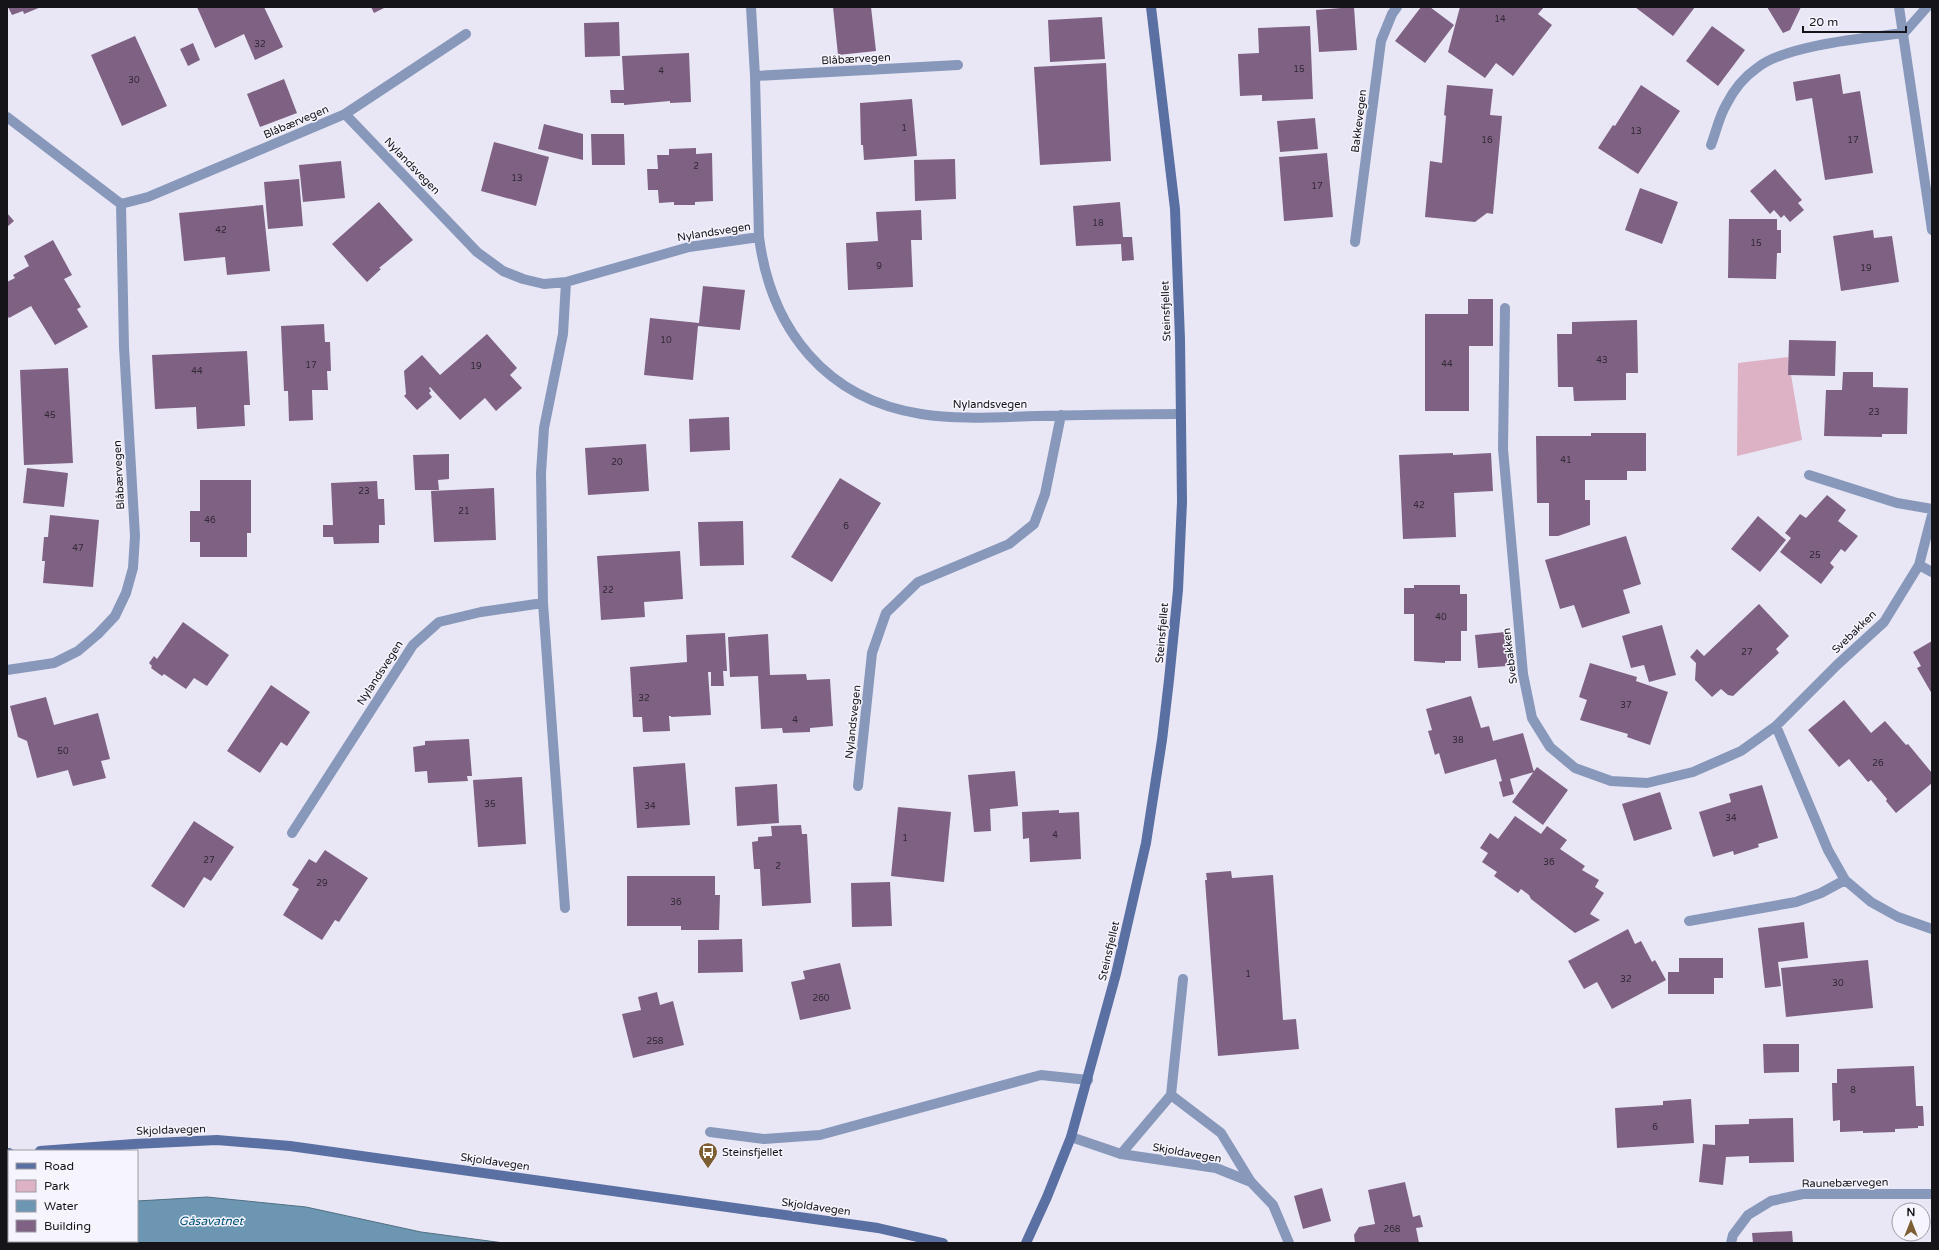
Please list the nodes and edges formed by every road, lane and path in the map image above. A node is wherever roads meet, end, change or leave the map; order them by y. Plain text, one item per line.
1 (751, 7) edge
2 (1151, 7) edge
3 (1397, 7) edge
4 (1899, 7) edge
5 (1926, 7) edge
6 (1904, 33) junction
7 (466, 34) dead end
8 (958, 65) dead end
9 (755, 76) junction
10 (345, 114) junction
11 (7, 117) edge
12 (1711, 145) dead end
13 (121, 204) junction
14 (1932, 230) edge
15 (759, 237) junction
16 (1355, 242) dead end
17 (566, 282) junction
18 (1505, 308) dead end
19 (1180, 414) junction
20 (1061, 416) junction
21 (1809, 475) dead end
22 (1932, 509) edge
23 (1932, 515) edge
24 (1919, 565) junction
25 (1932, 572) edge
26 (543, 603) junction
27 (7, 670) edge
28 (1776, 726) junction
29 (858, 786) dead end
30 (292, 833) dead end
31 (1845, 880) junction
32 (565, 908) dead end
33 (1689, 921) dead end
34 (1932, 929) edge
35 (1183, 979) dead end
36 (1088, 1080) junction
37 (1171, 1096) junction
38 (710, 1132) dead end
39 (1072, 1137) junction
40 (53, 1150) edge
41 (1121, 1154) junction
42 (1251, 1182) junction
43 (1932, 1194) edge
44 (943, 1243) edge
45 (1026, 1243) edge
46 (1289, 1243) edge
47 (1732, 1243) edge

1 - 9 street
2 - 19 street, Steinsfjellet
3 - 16 street, Bakkevegen
4 - 6 street
5 - 6 street
6 - 12 street
6 - 14 street
7 - 10 street, Blåbærvegen
8 - 9 street, Blåbærvegen
9 - 15 street
10 - 13 street, Blåbærvegen
10 - 17 street, Nylandsvegen
11 - 13 street
13 - 27 street, Blåbærvegen
15 - 17 street, Nylandsvegen
15 - 20 street, Nylandsvegen
17 - 26 street
18 - 28 street, Svebakken
19 - 20 street, Nylandsvegen
19 - 36 street, Steinsfjellet
20 - 29 street, Nylandsvegen
21 - 22 street
23 - 24 street, Svebakken
24 - 25 street
24 - 28 street, Svebakken
26 - 30 street, Nylandsvegen
26 - 32 street
28 - 31 street
31 - 33 street
31 - 34 street
35 - 37 street
36 - 38 street
36 - 39 street, Steinsfjellet
37 - 41 street
37 - 42 street
39 - 41 street, Skjoldavegen
39 - 45 street, Steinsfjellet
40 - 44 street, Skjoldavegen
41 - 42 street, Skjoldavegen
42 - 46 street, Skjoldavegen
43 - 47 street, Raunebærvegen

